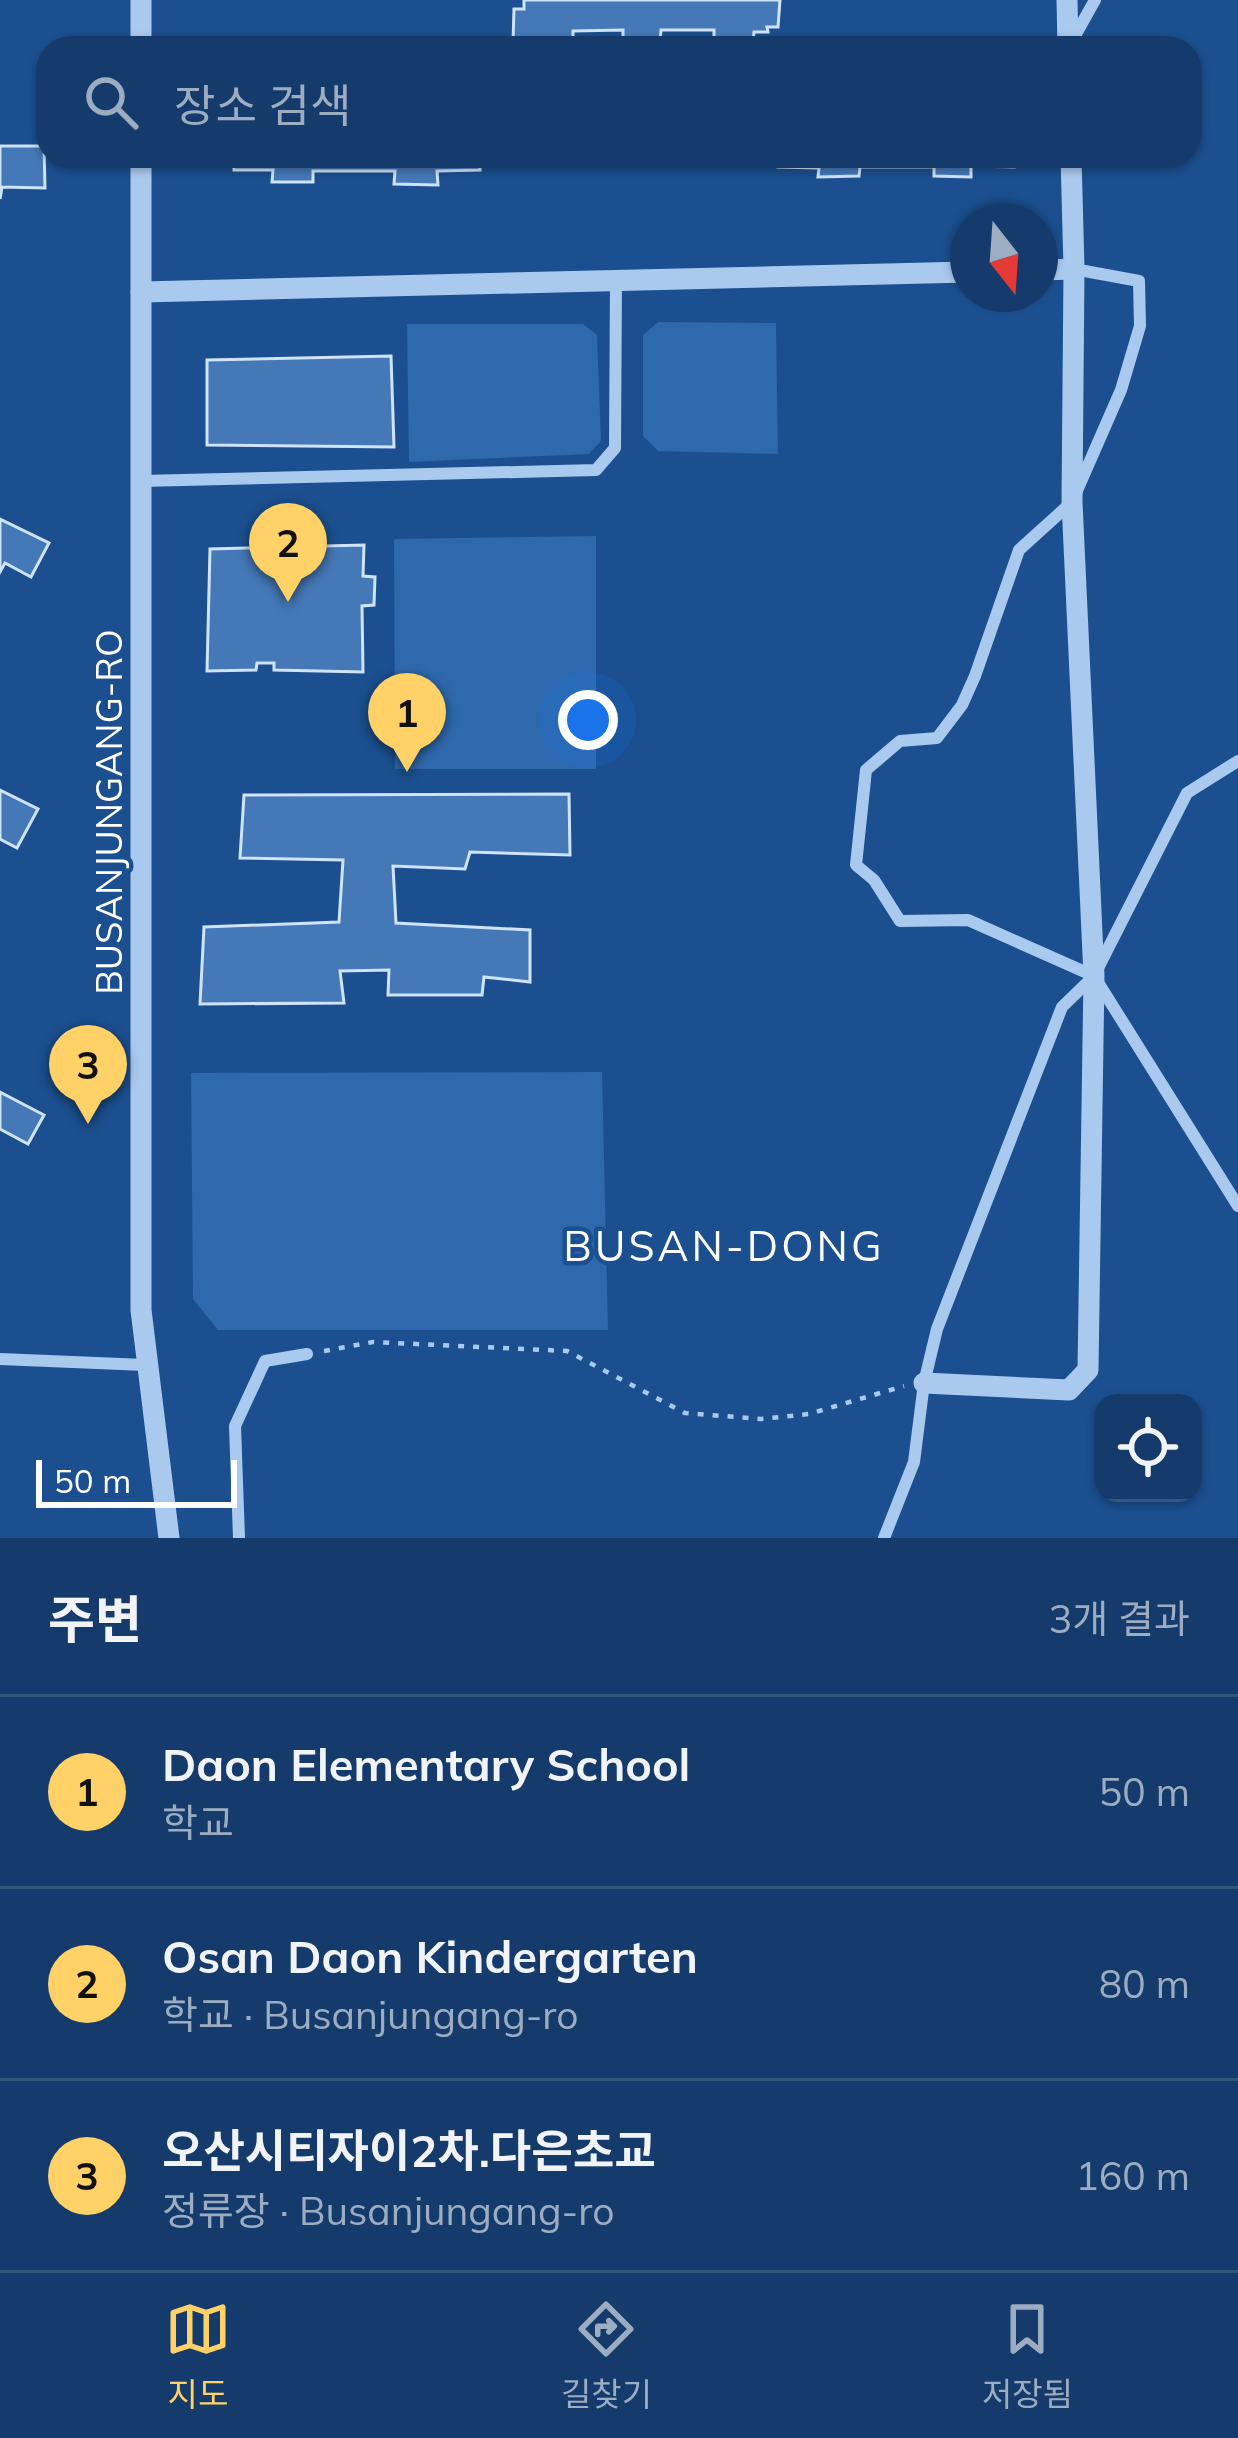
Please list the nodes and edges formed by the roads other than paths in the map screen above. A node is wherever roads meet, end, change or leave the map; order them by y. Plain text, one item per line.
1 (141, 0) edge
2 (1067, 0) edge
3 (1095, 0) edge
4 (141, 36) edge
5 (1068, 36) edge
6 (1075, 36) edge
7 (141, 168) edge
8 (1071, 168) edge
9 (1058, 269) edge
10 (1074, 269) junction
11 (950, 272) edge
12 (616, 280) junction
13 (141, 292) junction
14 (141, 481) junction
15 (1072, 502) junction
16 (1238, 761) edge
17 (1094, 976) junction
18 (1238, 1206) edge
19 (307, 1354) road end
20 (0, 1359) edge
21 (145, 1365) junction
22 (924, 1382) junction
23 (169, 1538) edge
24 (239, 1538) edge
25 (884, 1538) edge

1 - 4 street
2 - 5 street
3 - 6 street
7 - 13 street, BUSANJUNGANG-RO
8 - 10 street
9 - 10 street
10 - 15 street
10 - 15 street
11 - 12 street
12 - 13 street
12 - 14 street
13 - 14 street, BUSANJUNGANG-RO
14 - 21 street, BUSANJUNGANG-RO
15 - 17 street
15 - 17 street
16 - 17 street
17 - 18 street
17 - 22 street
17 - 22 street
19 - 24 street
20 - 21 street
21 - 23 street, BUSANJUNGANG-RO
22 - 25 street

